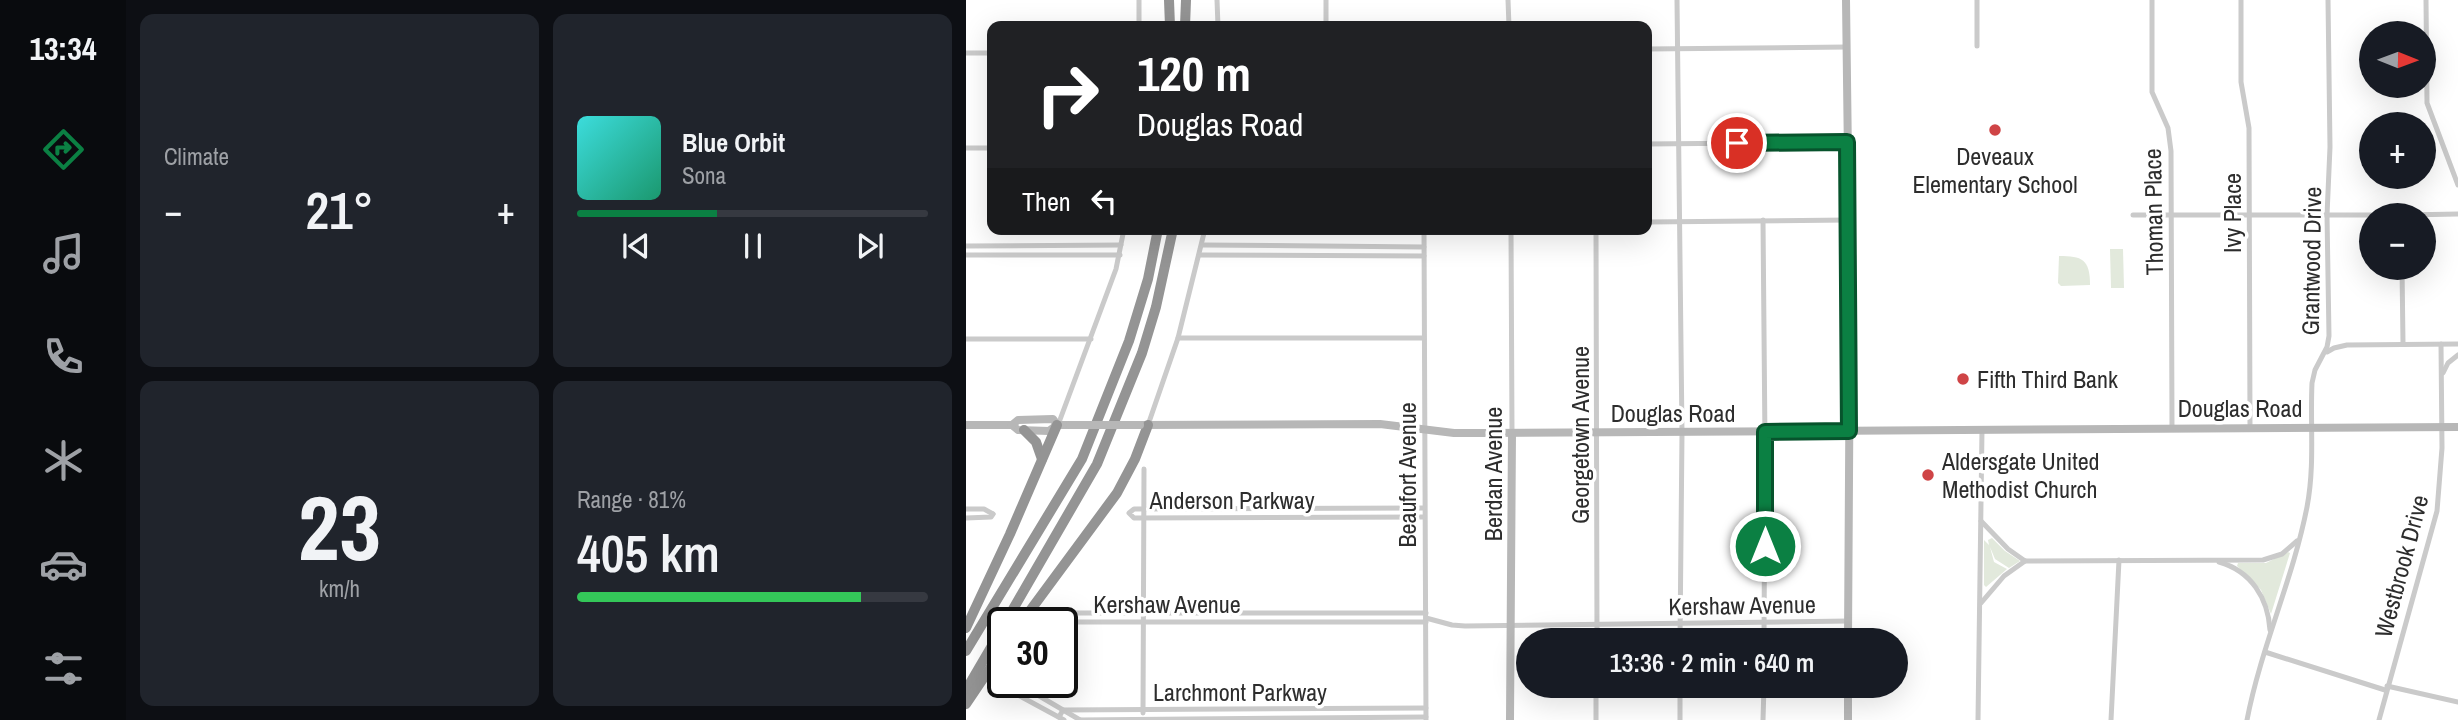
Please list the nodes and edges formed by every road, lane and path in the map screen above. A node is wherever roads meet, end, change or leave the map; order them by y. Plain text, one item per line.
1 (1139, 0) edge
2 (1169, 0) edge
3 (1185, 0) edge
4 (1217, 0) edge
5 (1326, 0) edge
6 (1508, 0) edge
7 (1677, 0) edge
8 (1846, 0) edge
9 (1977, 0) edge
10 (2151, 0) edge
11 (2241, 0) edge
12 (2328, 0) edge
13 (2426, 0) edge
14 (1139, 21) edge
15 (1170, 21) edge
16 (1185, 21) edge
17 (1218, 21) edge
18 (1326, 21) edge
19 (1509, 21) edge
20 (1977, 46) dead end
21 (1847, 47) junction
22 (1652, 48) edge
23 (1678, 48) junction
24 (966, 53) edge
25 (987, 53) edge
26 (1847, 142) junction
27 (1679, 143) junction
28 (1652, 144) edge
29 (966, 148) edge
30 (987, 148) edge
31 (2458, 185) edge
32 (2436, 214) edge
33 (2458, 214) edge
34 (2133, 215) dead end
35 (2171, 215) junction
36 (2327, 215) junction
37 (2359, 215) edge
38 (2249, 216) junction
39 (1848, 219) junction
40 (1763, 220) junction
41 (1680, 221) junction
42 (1652, 222) edge
43 (1123, 235) edge
44 (1157, 235) edge
45 (1172, 235) edge
46 (1204, 235) edge
47 (1424, 235) edge
48 (1511, 235) edge
49 (1596, 235) edge
50 (1121, 245) junction
51 (1203, 245) junction
52 (966, 246) edge
53 (1424, 247) junction
54 (966, 255) edge
55 (1120, 255) junction
56 (1200, 255) junction
57 (1424, 256) junction
58 (2402, 280) edge
59 (1178, 338) junction
60 (1424, 338) junction
61 (966, 339) edge
62 (1091, 339) junction
63 (2403, 344) junction
64 (2441, 344) junction
65 (2458, 344) edge
66 (2325, 354) junction
67 (2458, 355) edge
68 (2441, 376) junction
69 (966, 425) edge
70 (1012, 425) junction
71 (1057, 425) junction
72 (1144, 425) junction
73 (2250, 427) junction
74 (2312, 427) junction
75 (2441, 427) junction
76 (2458, 427) edge
77 (2172, 428) junction
78 (1424, 429) junction
79 (1024, 430) junction
80 (1982, 430) junction
81 (1849, 431) junction
82 (1765, 432) junction
83 (1512, 433) junction
84 (1598, 433) junction
85 (1682, 433) junction
86 (1042, 459) junction
87 (1144, 469) dead end
88 (1424, 508) junction
89 (966, 509) edge
90 (1144, 509) junction
91 (1424, 517) junction
92 (966, 518) edge
93 (1144, 518) junction
94 (1981, 522) junction
95 (2299, 539) junction
96 (2119, 560) junction
97 (2025, 561) junction
98 (2209, 561) junction
99 (1980, 603) junction
100 (1014, 607) edge
101 (1033, 607) edge
102 (1144, 612) junction
103 (1426, 617) junction
104 (1144, 621) junction
105 (1849, 621) junction
106 (1764, 622) junction
107 (1680, 623) junction
108 (1597, 624) junction
109 (1511, 625) junction
110 (966, 628) edge
111 (1597, 628) edge
112 (1680, 628) edge
113 (1764, 628) edge
114 (1849, 628) edge
115 (2270, 636) junction
116 (966, 652) edge
117 (2265, 652) junction
118 (987, 654) edge
119 (987, 673) edge
120 (2386, 688) junction
121 (966, 690) edge
122 (1596, 698) edge
123 (1680, 698) edge
124 (1764, 698) edge
125 (1848, 698) edge
126 (2458, 702) edge
127 (966, 704) edge
128 (1426, 708) junction
129 (1063, 710) junction
130 (1143, 716) edge
131 (1426, 718) edge
132 (1061, 719) edge
133 (1079, 720) edge
134 (1510, 720) edge
135 (1596, 720) edge
136 (1680, 720) edge
137 (1763, 720) edge
138 (1848, 720) edge
139 (1978, 720) edge
140 (2111, 720) edge
141 (2247, 720) edge
142 (2379, 720) edge

1 - 14 street
2 - 15 highway
3 - 16 highway
4 - 17 street
5 - 18 street
6 - 19 street
7 - 23 street
8 - 21 street
9 - 20 street
10 - 35 street, Thoman Place
11 - 38 street, Ivy Place
12 - 36 street, Grantwood Drive
13 - 31 street
21 - 23 street
21 - 26 street
22 - 23 street
23 - 27 street
24 - 25 street
26 - 27 street
26 - 39 street
27 - 28 street
27 - 41 street
29 - 30 street
32 - 33 street
34 - 35 street
35 - 38 street
35 - 77 street, Thoman Place
36 - 37 street
36 - 38 street
36 - 66 street, Grantwood Drive
38 - 73 street, Ivy Place
39 - 40 street
39 - 81 street
40 - 41 street
40 - 82 street
41 - 42 street
41 - 85 street
43 - 50 street
44 - 116 highway
45 - 100 highway
46 - 51 street
47 - 53 street, Beaufort Avenue
48 - 83 street, Berdan Avenue
49 - 84 street, Georgetown Avenue
50 - 52 street
50 - 55 street
51 - 53 street
51 - 56 street
53 - 57 street, Beaufort Avenue
54 - 55 street
55 - 62 street
56 - 57 street
56 - 59 street
57 - 60 street, Beaufort Avenue
58 - 63 street
59 - 60 street
59 - 72 street
60 - 78 street, Beaufort Avenue
61 - 62 street
62 - 71 street
63 - 64 street
63 - 66 street
64 - 65 street
64 - 68 street, Westbrook Drive
66 - 74 street, Grantwood Drive
67 - 68 street
68 - 75 street, Westbrook Drive
69 - 70 street, Douglas Road
70 - 71 street, Douglas Road
70 - 79 street, Douglas Road
71 - 72 street, Douglas Road, bridge
71 - 79 street, Douglas Road
71 - 86 highway
72 - 78 street, Douglas Road
72 - 101 highway
73 - 74 street, Douglas Road
73 - 77 street, Douglas Road
74 - 75 street, Douglas Road
74 - 95 street, Grantwood Drive
75 - 76 street, Douglas Road
75 - 120 street, Westbrook Drive
77 - 80 street, Douglas Road
78 - 83 street, Douglas Road
78 - 88 street, Beaufort Avenue
79 - 86 highway
80 - 81 street, Douglas Road
80 - 94 street
81 - 82 street, Douglas Road
81 - 105 street
82 - 85 street, Douglas Road
82 - 106 street
83 - 84 street, Douglas Road
83 - 109 street, Berdan Avenue
84 - 85 street, Douglas Road
84 - 108 street, Georgetown Avenue
85 - 107 street
86 - 110 highway
87 - 90 street
88 - 90 street, Anderson Parkway
88 - 91 street, Beaufort Avenue
89 - 92 street
90 - 93 street
90 - 93 street, Anderson Parkway
91 - 93 street, Anderson Parkway
91 - 103 street, Beaufort Avenue
93 - 102 street
94 - 97 street
94 - 99 street
95 - 98 street
95 - 115 street, Grantwood Drive
96 - 97 street
96 - 98 street
96 - 140 street
97 - 99 street
98 - 115 street
99 - 139 street
102 - 103 street, Kershaw Avenue
102 - 104 street
102 - 104 street, Kershaw Avenue
103 - 104 street, Kershaw Avenue
103 - 109 street, Kershaw Avenue
103 - 128 street, Beaufort Avenue
104 - 130 street
105 - 106 street, Kershaw Avenue
105 - 114 street
106 - 107 street, Kershaw Avenue
106 - 113 street
107 - 108 street, Kershaw Avenue
107 - 112 street
108 - 109 street, Kershaw Avenue
108 - 111 street, Georgetown Avenue
109 - 134 street, Berdan Avenue
115 - 117 street, Grantwood Drive
117 - 120 street
117 - 141 street, Grantwood Drive
118 - 121 highway
119 - 127 highway
120 - 126 street
120 - 142 street, Westbrook Drive
122 - 135 street
123 - 136 street
124 - 137 street
125 - 138 street
128 - 130 street, Larchmont Parkway
128 - 131 street, Beaufort Avenue
129 - 130 street, Larchmont Parkway
129 - 132 street
129 - 132 street
129 - 133 street
130 - 131 street, Larchmont Parkway
130 - 133 street, Larchmont Parkway

